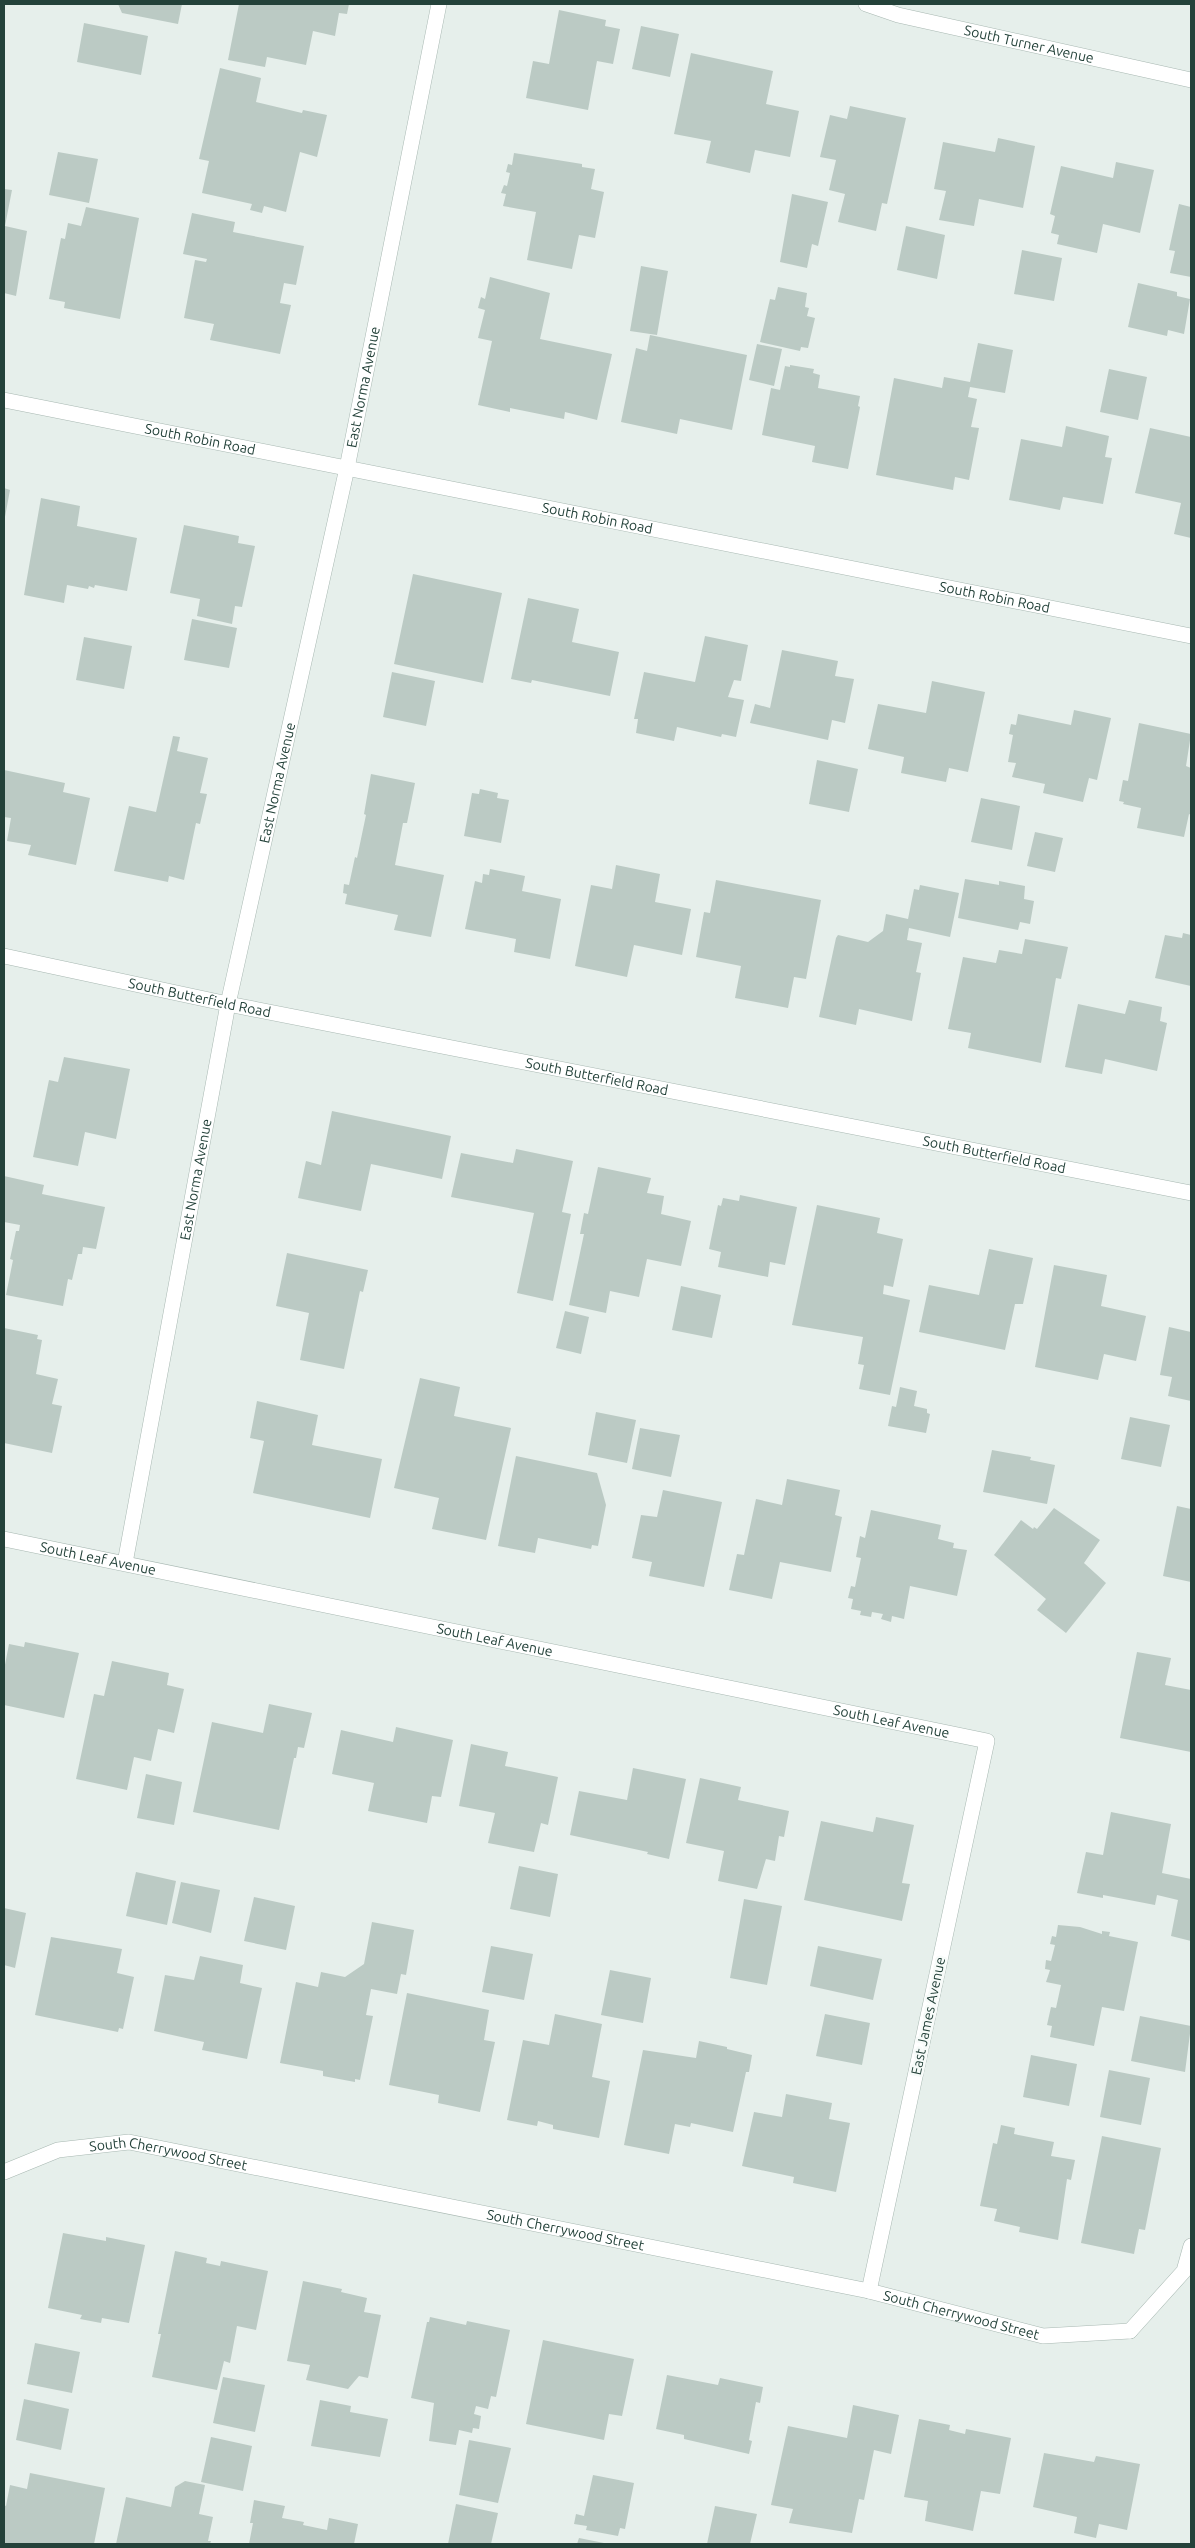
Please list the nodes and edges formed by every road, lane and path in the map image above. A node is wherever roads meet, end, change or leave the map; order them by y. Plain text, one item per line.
1 (439, 4) edge
2 (866, 4) edge
3 (1191, 80) edge
4 (4, 400) edge
5 (347, 468) junction
6 (1191, 636) edge
7 (4, 956) edge
8 (228, 1004) junction
9 (1191, 1193) edge
10 (4, 1540) edge
11 (125, 1562) junction
12 (987, 1741) joint
13 (4, 2172) edge
14 (1191, 2246) edge
15 (869, 2292) junction

1 - 5 street, East Norma Avenue
2 - 3 street, South Turner Avenue
4 - 5 street, South Robin Road
5 - 6 street, South Robin Road
5 - 8 street, East Norma Avenue
7 - 8 street, South Butterfield Road
8 - 9 street, South Butterfield Road
8 - 11 street, East Norma Avenue
10 - 11 street, South Leaf Avenue
11 - 12 street, South Leaf Avenue
12 - 15 street, East James Avenue
13 - 15 street, South Cherrywood Street
14 - 15 street, South Cherrywood Street

